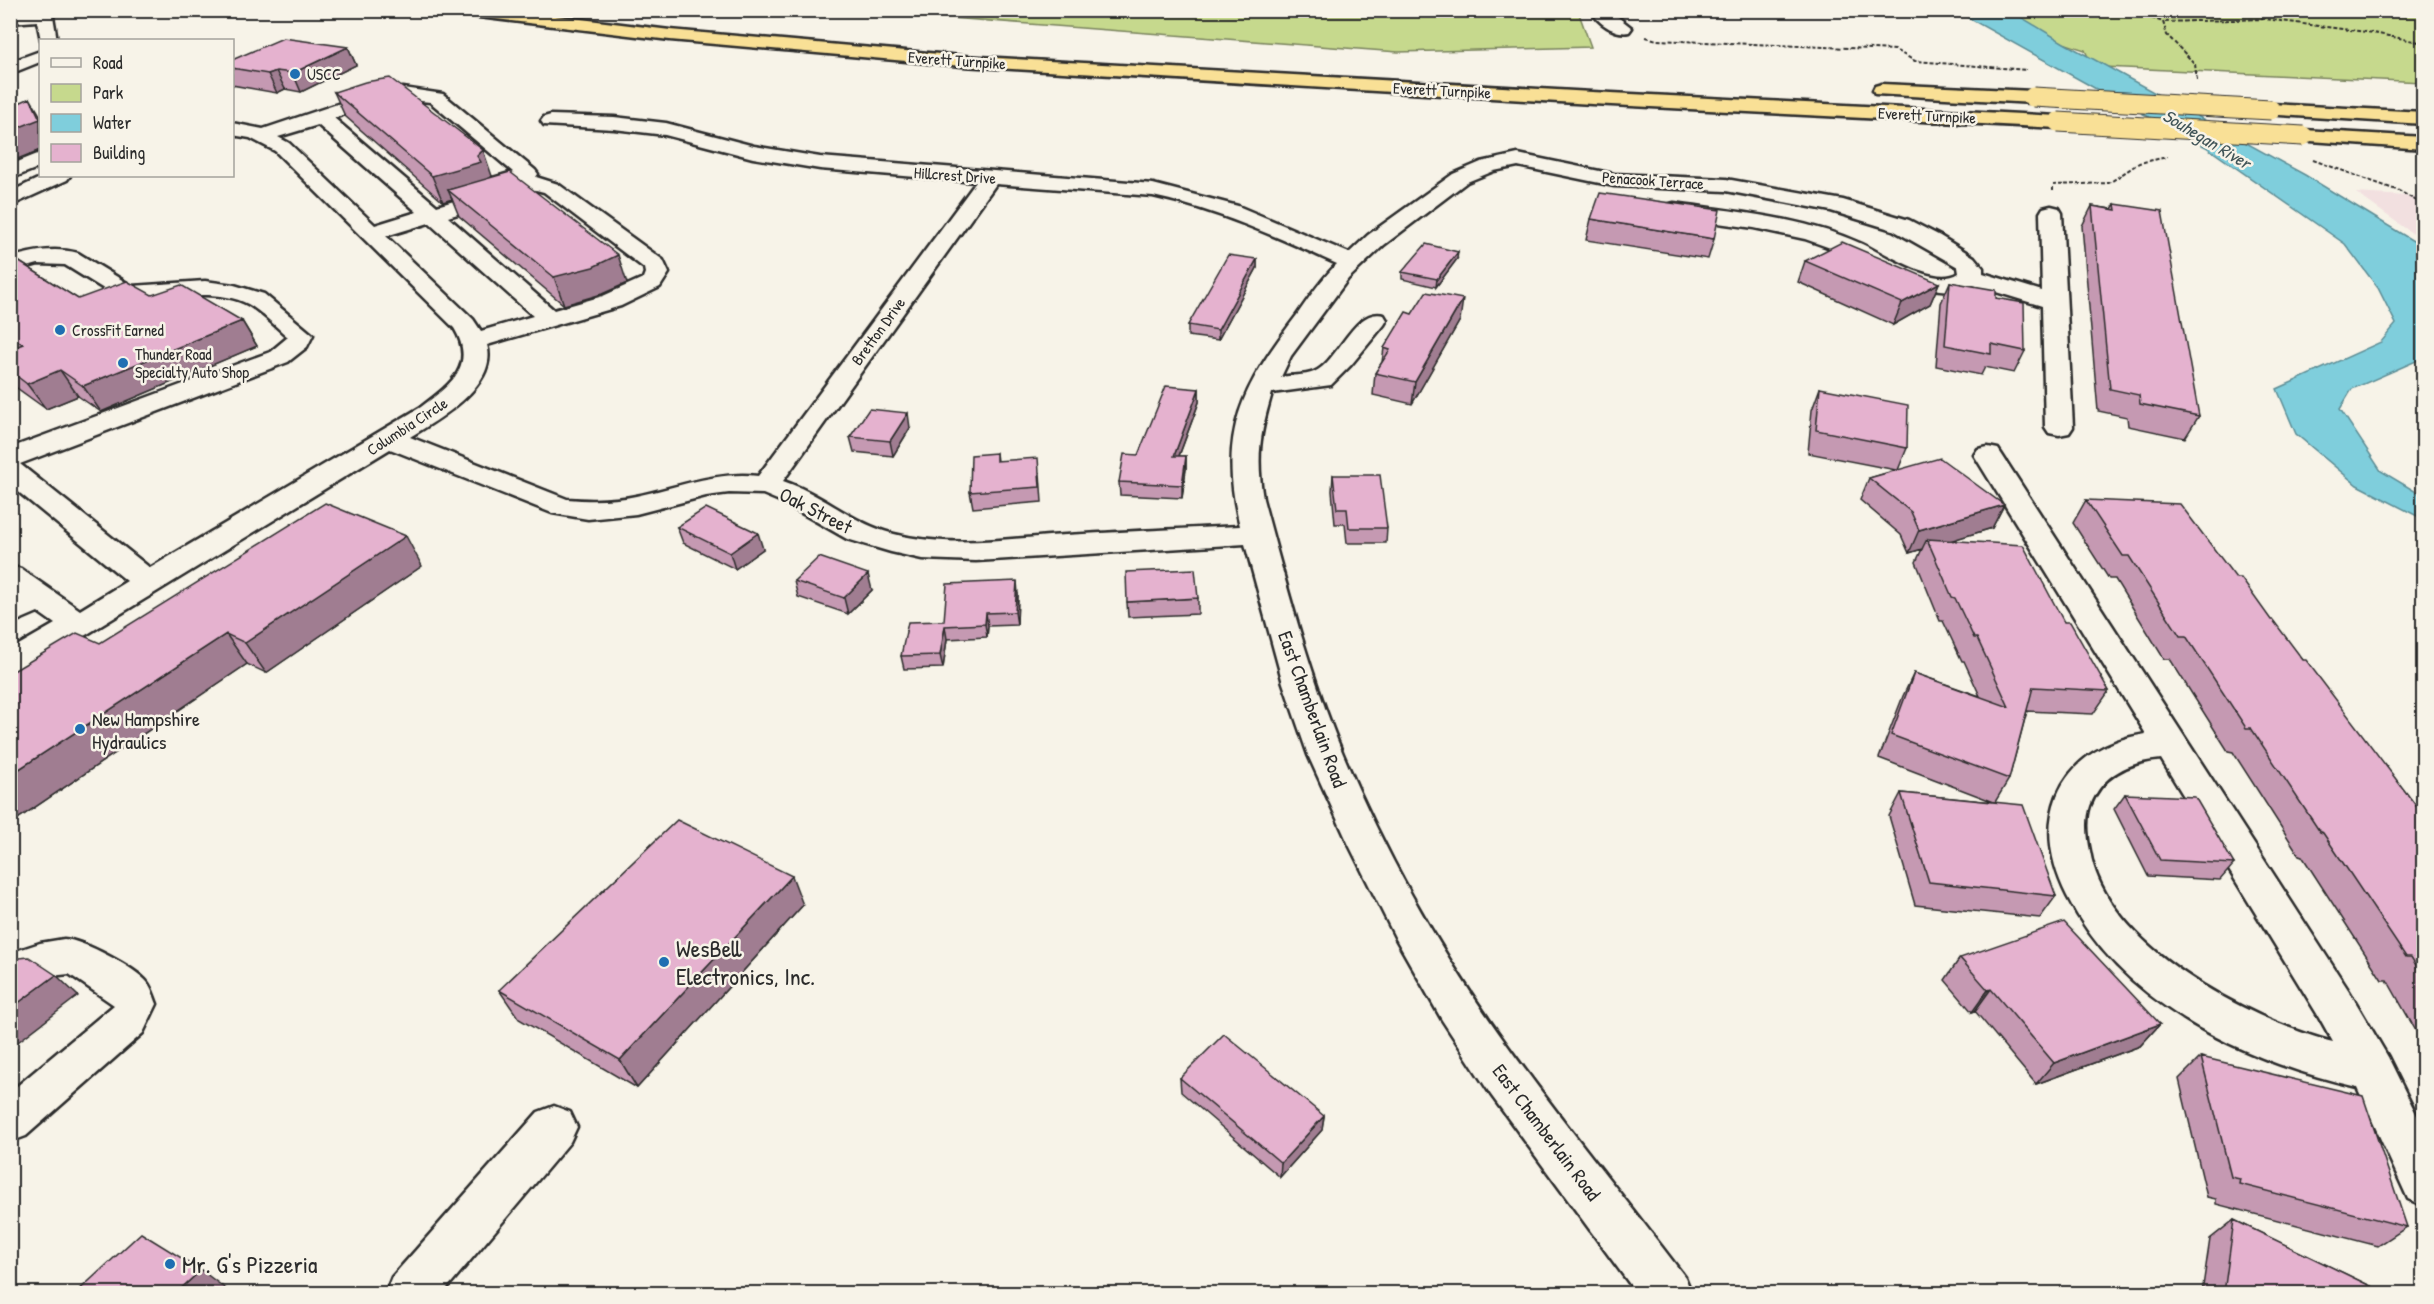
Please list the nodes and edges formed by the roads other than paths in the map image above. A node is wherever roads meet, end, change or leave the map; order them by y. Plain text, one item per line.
1 (462, 10) edge
2 (593, 10) edge
3 (1600, 10) edge
4 (10, 18) edge
5 (1623, 28) dead end
6 (50, 39) edge
7 (39, 56) edge
8 (10, 69) edge
9 (1521, 76) dead end
10 (1867, 90) dead end
11 (320, 117) junction
12 (2424, 118) edge
13 (551, 121) dead end
14 (234, 129) edge
15 (263, 135) junction
16 (2424, 143) edge
17 (39, 159) edge
18 (1518, 160) joint
19 (10, 173) edge
20 (58, 177) edge
21 (990, 177) junction
22 (532, 179) junction
23 (1790, 196) junction
24 (10, 200) edge
25 (1657, 207) edge
26 (428, 210) junction
27 (2051, 213) road end
28 (1775, 225) junction
29 (365, 228) junction
30 (1350, 262) junction
31 (10, 265) edge
32 (1970, 277) junction
33 (2054, 302) junction
34 (550, 319) junction
35 (1375, 320) dead end
36 (475, 341) junction
37 (1261, 387) junction
38 (2059, 426) dead end
39 (389, 439) junction
40 (1988, 455) dead end
41 (10, 458) edge
42 (10, 470) edge
43 (766, 485) junction
44 (1258, 534) junction
45 (10, 576) edge
46 (149, 583) junction
47 (41, 597) junction
48 (10, 613) edge
49 (80, 625) junction
50 (10, 666) edge
51 (2171, 745) junction
52 (10, 974) edge
53 (2373, 1071) junction
54 (10, 1121) edge
55 (554, 1127) dead end
56 (2424, 1183) edge
57 (409, 1293) edge
58 (1668, 1293) edge

1 - 16 highway, Everett Turnpike, bridge
2 - 9 highway, Everett Turnpike
3 - 5 street
4 - 6 street
7 - 8 street
10 - 12 highway, Everett Turnpike, bridge
11 - 15 street
11 - 22 street
11 - 26 street
13 - 21 street, Hillcrest Drive
14 - 15 street
15 - 29 street
17 - 19 street
18 - 23 street, Penacook Terrace
18 - 30 street, East Chamberlain Road
20 - 24 street
21 - 30 street, Hillcrest Drive
21 - 43 street, Bretton Drive
22 - 26 street
22 - 34 street
23 - 28 street
23 - 32 street, Penacook Terrace
25 - 28 street, Penacook Terrace
26 - 29 street
26 - 34 street
27 - 33 street
28 - 32 street, Penacook Terrace
29 - 36 street
30 - 37 street, East Chamberlain Road
31 - 41 street
32 - 33 street, Penacook Terrace
33 - 38 street
34 - 36 street
35 - 37 street
36 - 39 street, Columbia Circle
37 - 44 street, East Chamberlain Road
39 - 43 street, Oak Street
39 - 46 street, Columbia Circle
40 - 51 street
42 - 46 street
43 - 44 street, Oak Street
44 - 58 street, East Chamberlain Road
45 - 47 street
46 - 49 street, Columbia Circle
47 - 48 street
47 - 49 street
49 - 50 street, Columbia Circle
51 - 53 street
51 - 53 street
52 - 54 street
53 - 56 street
55 - 57 street

